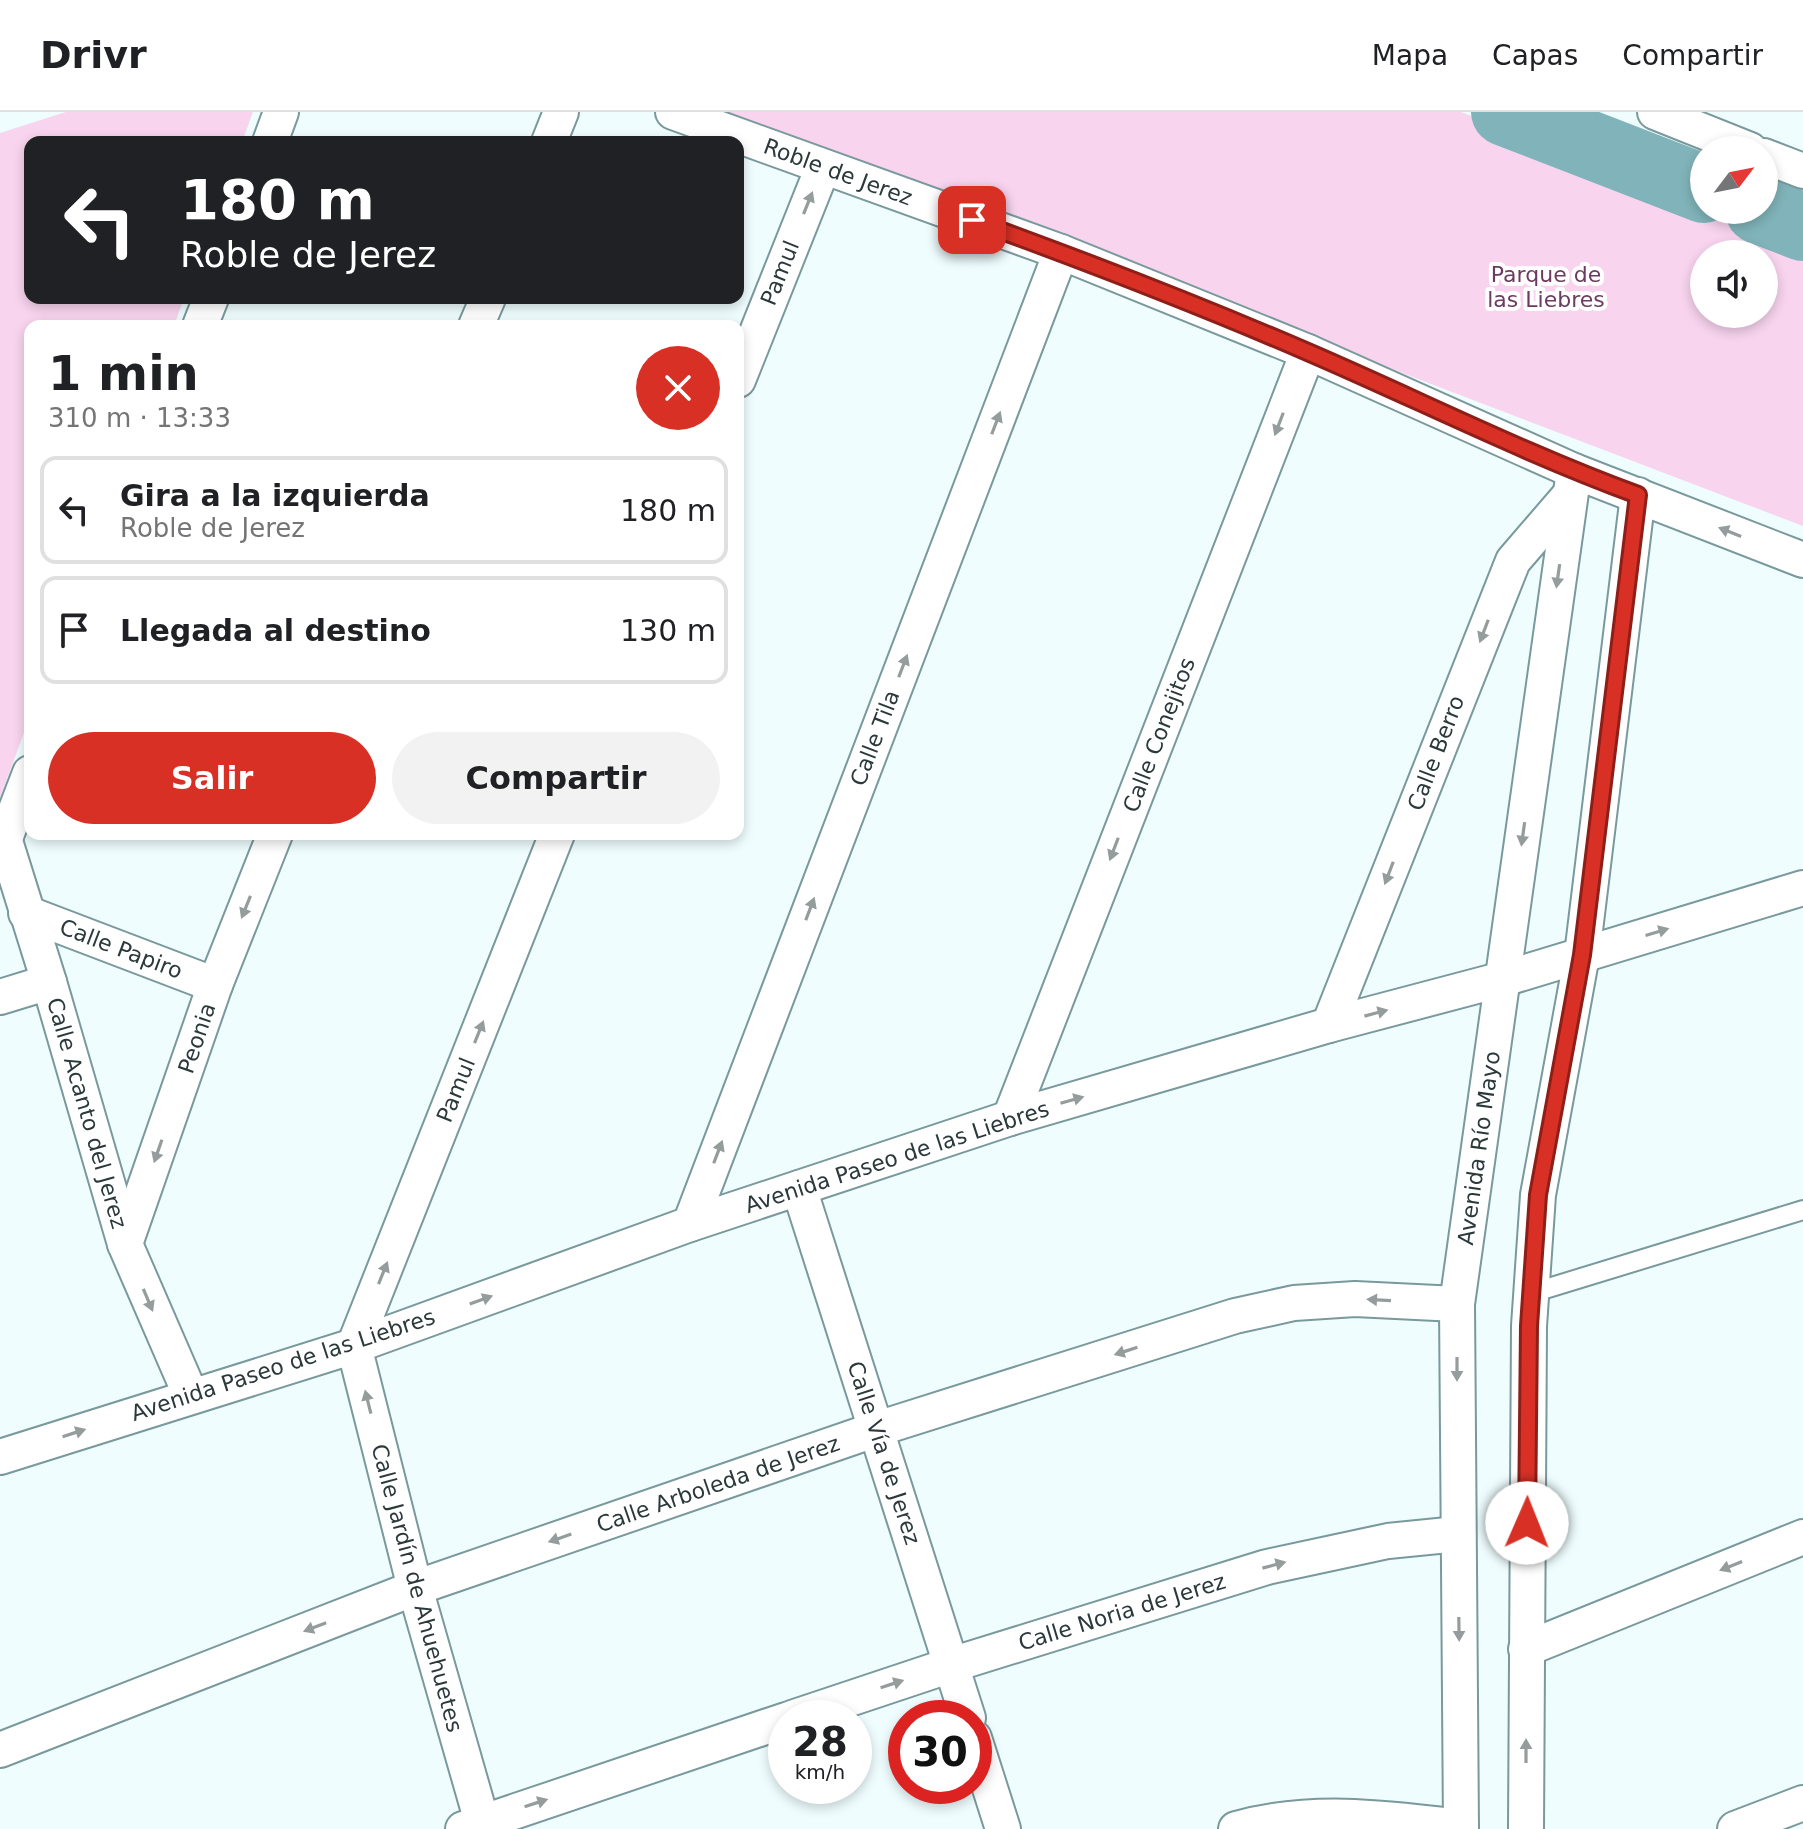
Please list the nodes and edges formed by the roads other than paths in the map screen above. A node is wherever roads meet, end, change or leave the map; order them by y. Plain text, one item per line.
1 (281, 112) edge
2 (561, 112) edge
3 (673, 112) edge
4 (1655, 112) edge
5 (272, 136) edge
6 (551, 136) edge
7 (738, 136) edge
8 (1715, 136) edge
9 (744, 138) edge
10 (1778, 161) edge
11 (823, 167) junction
12 (1803, 171) edge
13 (1061, 252) junction
14 (1308, 352) junction
15 (744, 365) edge
16 (1572, 484) junction
17 (1638, 495) junction
18 (1803, 560) edge
19 (24, 786) edge
20 (2, 833) edge
21 (273, 840) edge
22 (555, 840) edge
23 (1803, 888) edge
24 (26, 913) junction
25 (1582, 955) junction
26 (1503, 979) junction
27 (49, 982) junction
28 (215, 985) junction
29 (0, 997) edge
30 (1329, 1025) junction
31 (1010, 1118) junction
32 (799, 1188) junction
33 (1803, 1210) edge
34 (690, 1224) junction
35 (125, 1244) junction
36 (1532, 1293) junction
37 (1457, 1304) junction
38 (354, 1346) junction
39 (191, 1396) junction
40 (877, 1429) junction
41 (0, 1457) edge
42 (1458, 1534) junction
43 (1803, 1537) edge
44 (415, 1588) junction
45 (1526, 1649) junction
46 (951, 1665) junction
47 (846, 1700) edge
48 (962, 1700) edge
49 (768, 1726) edge
50 (0, 1750) edge
51 (992, 1794) edge
52 (1803, 1803) edge
53 (476, 1827) edge
54 (1461, 1828) edge
55 (1003, 1829) edge
56 (1236, 1829) edge
57 (1526, 1829) edge
58 (1735, 1829) edge

1 - 5 street
2 - 6 street
3 - 7 street, Roble de Jerez
4 - 8 street
9 - 11 street, Roble de Jerez
10 - 12 street
11 - 13 street, Roble de Jerez
15 -> 11 street, Pamul
13 - 14 street, Roble de Jerez
34 -> 13 street, Calle Tila
14 - 16 street, Roble de Jerez
14 -> 31 street, Calle Conejitos
16 - 17 street, Roble de Jerez
16 -> 26 street, Avenida Río Mayo
16 -> 30 street, Calle Berro
18 -> 17 street, Roble de Jerez
17 - 25 street
19 - 20 street
20 - 24 street, Calle Acanto del Jerez
21 -> 28 street, Peonia
38 -> 22 street, Pamul
25 -> 23 street, Avenida Paseo de las Liebres
24 - 27 street, Calle Acanto del Jerez
24 - 28 street, Calle Papiro
25 - 26 street, Avenida Paseo de las Liebres
25 - 36 street
30 -> 26 street, Avenida Paseo de las Liebres
26 - 37 street, Avenida Río Mayo
27 - 29 street
27 - 35 street, Calle Acanto del Jerez
28 -> 35 street, Peonia
31 -> 30 street, Avenida Paseo de las Liebres
31 - 32 street, Avenida Paseo de las Liebres
32 - 34 street, Avenida Paseo de las Liebres
32 - 40 street, Calle Vía de Jerez
33 - 36 lane
38 -> 34 street, Avenida Paseo de las Liebres
35 -> 39 street, Calle Acanto del Jerez
36 - 45 street
37 -> 40 street, Calle Arboleda de Jerez
37 -> 42 street, Avenida Río Mayo
38 - 39 street, Avenida Paseo de las Liebres
44 -> 38 street, Calle Jardín de Ahuehuetes
41 -> 39 street, Avenida Paseo de las Liebres
40 -> 44 street, Calle Arboleda de Jerez
40 - 46 street, Calle Vía de Jerez
46 -> 42 street, Calle Noria de Jerez
42 -> 54 street, Avenida Río Mayo
43 -> 45 street
44 -> 50 street, Calle Arboleda de Jerez
44 - 53 street, Calle Jardín de Ahuehuetes
57 -> 45 street
47 -> 46 street, Calle Noria de Jerez
46 - 48 street, Calle Vía de Jerez
53 -> 49 street, Calle Noria de Jerez
51 - 55 street
52 - 58 street
54 - 56 street

